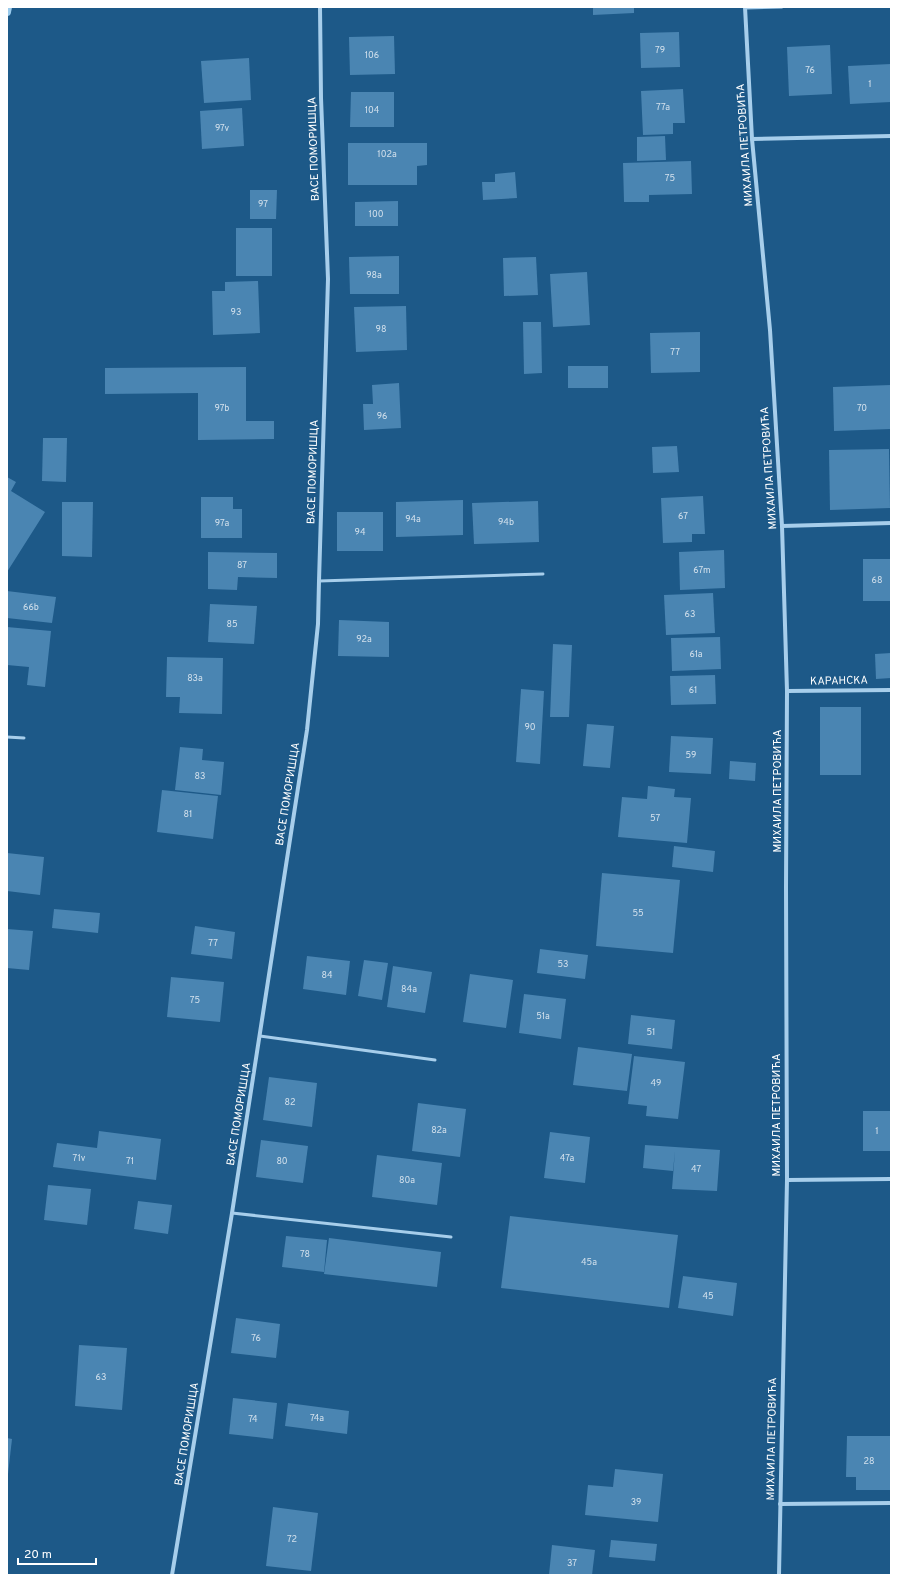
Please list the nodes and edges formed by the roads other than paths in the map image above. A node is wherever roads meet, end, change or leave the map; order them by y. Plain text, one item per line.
1 (320, 7) edge
2 (745, 7) edge
3 (782, 7) edge
4 (891, 136) edge
5 (752, 139) junction
6 (891, 523) edge
7 (782, 526) junction
8 (543, 574) dead end
9 (318, 581) junction
10 (891, 690) edge
11 (787, 691) junction
12 (7, 736) edge
13 (24, 738) dead end
14 (260, 1036) junction
15 (435, 1060) dead end
16 (891, 1179) edge
17 (787, 1180) junction
18 (232, 1213) junction
19 (451, 1237) dead end
20 (891, 1503) edge
21 (780, 1504) junction
22 (172, 1575) edge
23 (779, 1575) edge

1 - 9 street, ВАСЕ ПОМОРИШЦА
2 - 3 lane, МИХАИЛА ПЕТРОВИЋА
2 - 5 street, МИХАИЛА ПЕТРОВИЋА
4 - 5 street
5 - 7 street, МИХАИЛА ПЕТРОВИЋА
6 - 7 street
7 - 11 street, МИХАИЛА ПЕТРОВИЋА
8 - 9 lane
9 - 14 street, ВАСЕ ПОМОРИШЦА
10 - 11 street, КАРАНСКА
11 - 17 street, МИХАИЛА ПЕТРОВИЋА
12 - 13 lane
14 - 15 lane
14 - 18 street, ВАСЕ ПОМОРИШЦА
16 - 17 street
17 - 21 street, МИХАИЛА ПЕТРОВИЋА
18 - 19 lane
18 - 22 street, ВАСЕ ПОМОРИШЦА
20 - 21 street
21 - 23 street, МИХАИЛА ПЕТРОВИЋА

